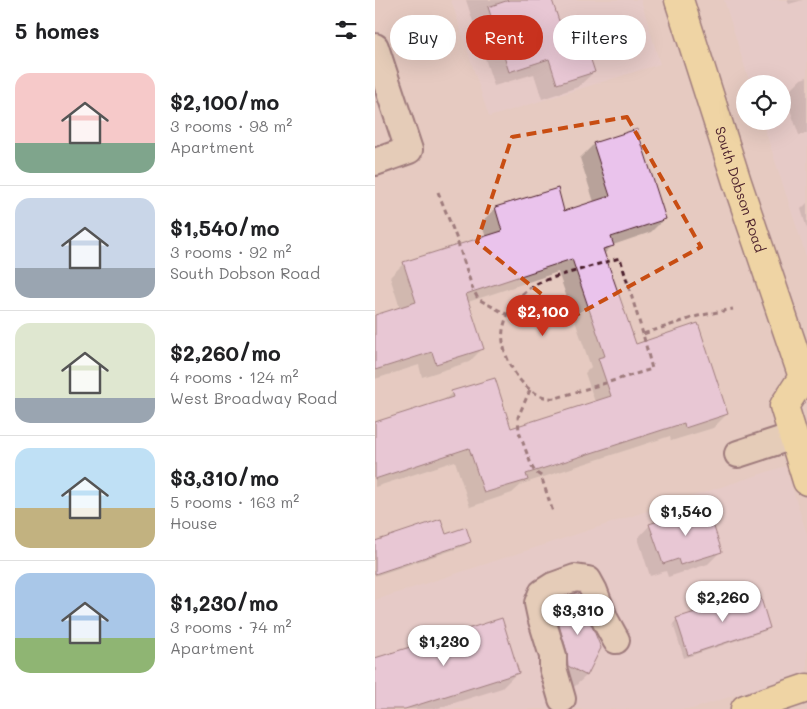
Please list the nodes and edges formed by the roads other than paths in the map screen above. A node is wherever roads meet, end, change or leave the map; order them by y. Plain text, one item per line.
1 (679, 0) edge
2 (375, 47) edge
3 (375, 162) edge
4 (805, 378) edge
5 (793, 436) junction
6 (738, 454) dead end
7 (807, 481) edge
8 (616, 640) dead end
9 (807, 688) edge
10 (562, 699) dead end
11 (745, 709) edge

1 - 4 main road, South Dobson Road
2 - 3 lane
4 - 5 main road, South Dobson Road
5 - 6 lane
5 - 7 main road, South Dobson Road
8 - 10 lane
9 - 11 main road

